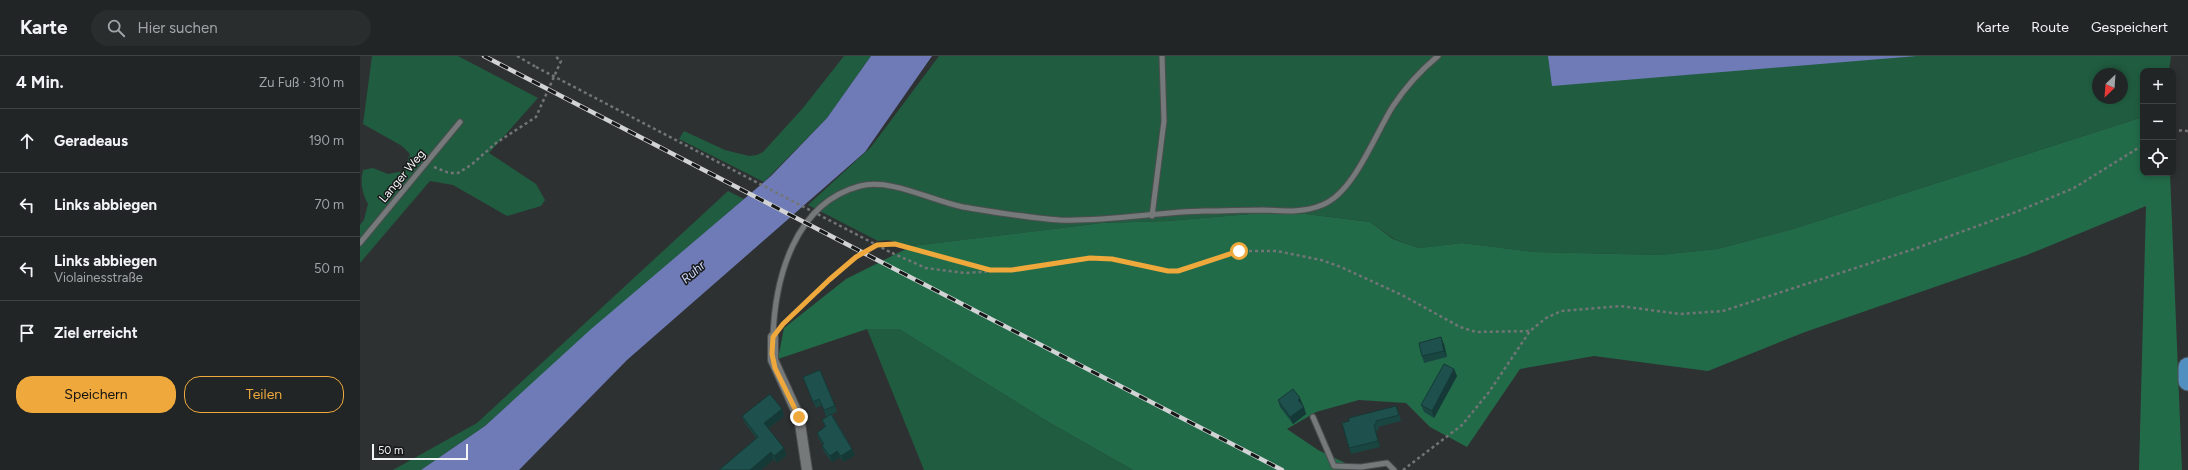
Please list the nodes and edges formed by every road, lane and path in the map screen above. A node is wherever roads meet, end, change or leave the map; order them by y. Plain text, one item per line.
1 (517, 56) edge
2 (555, 56) edge
3 (1162, 56) edge
4 (1438, 56) edge
5 (460, 122) dead end
6 (2176, 130) edge
7 (2188, 131) edge
8 (2140, 147) edge
9 (426, 164) junction
10 (1152, 216) junction
11 (360, 243) edge
12 (990, 270) junction
13 (1530, 331) junction
14 (773, 337) junction
15 (2188, 367) edge
16 (2188, 381) edge
17 (1313, 418) dead end
18 (806, 470) edge
19 (1394, 470) edge
20 (1403, 470) edge

1 - 12 path, bridge
2 - 9 path
3 - 10 lane
4 - 10 lane
5 - 9 lane, Langer Weg
6 - 7 path
8 - 13 path
9 - 11 lane, Langer Weg
10 - 14 lane
12 - 13 path
12 - 14 path
13 - 20 path
14 - 18 street
15 - 16 highway
17 - 19 lane

